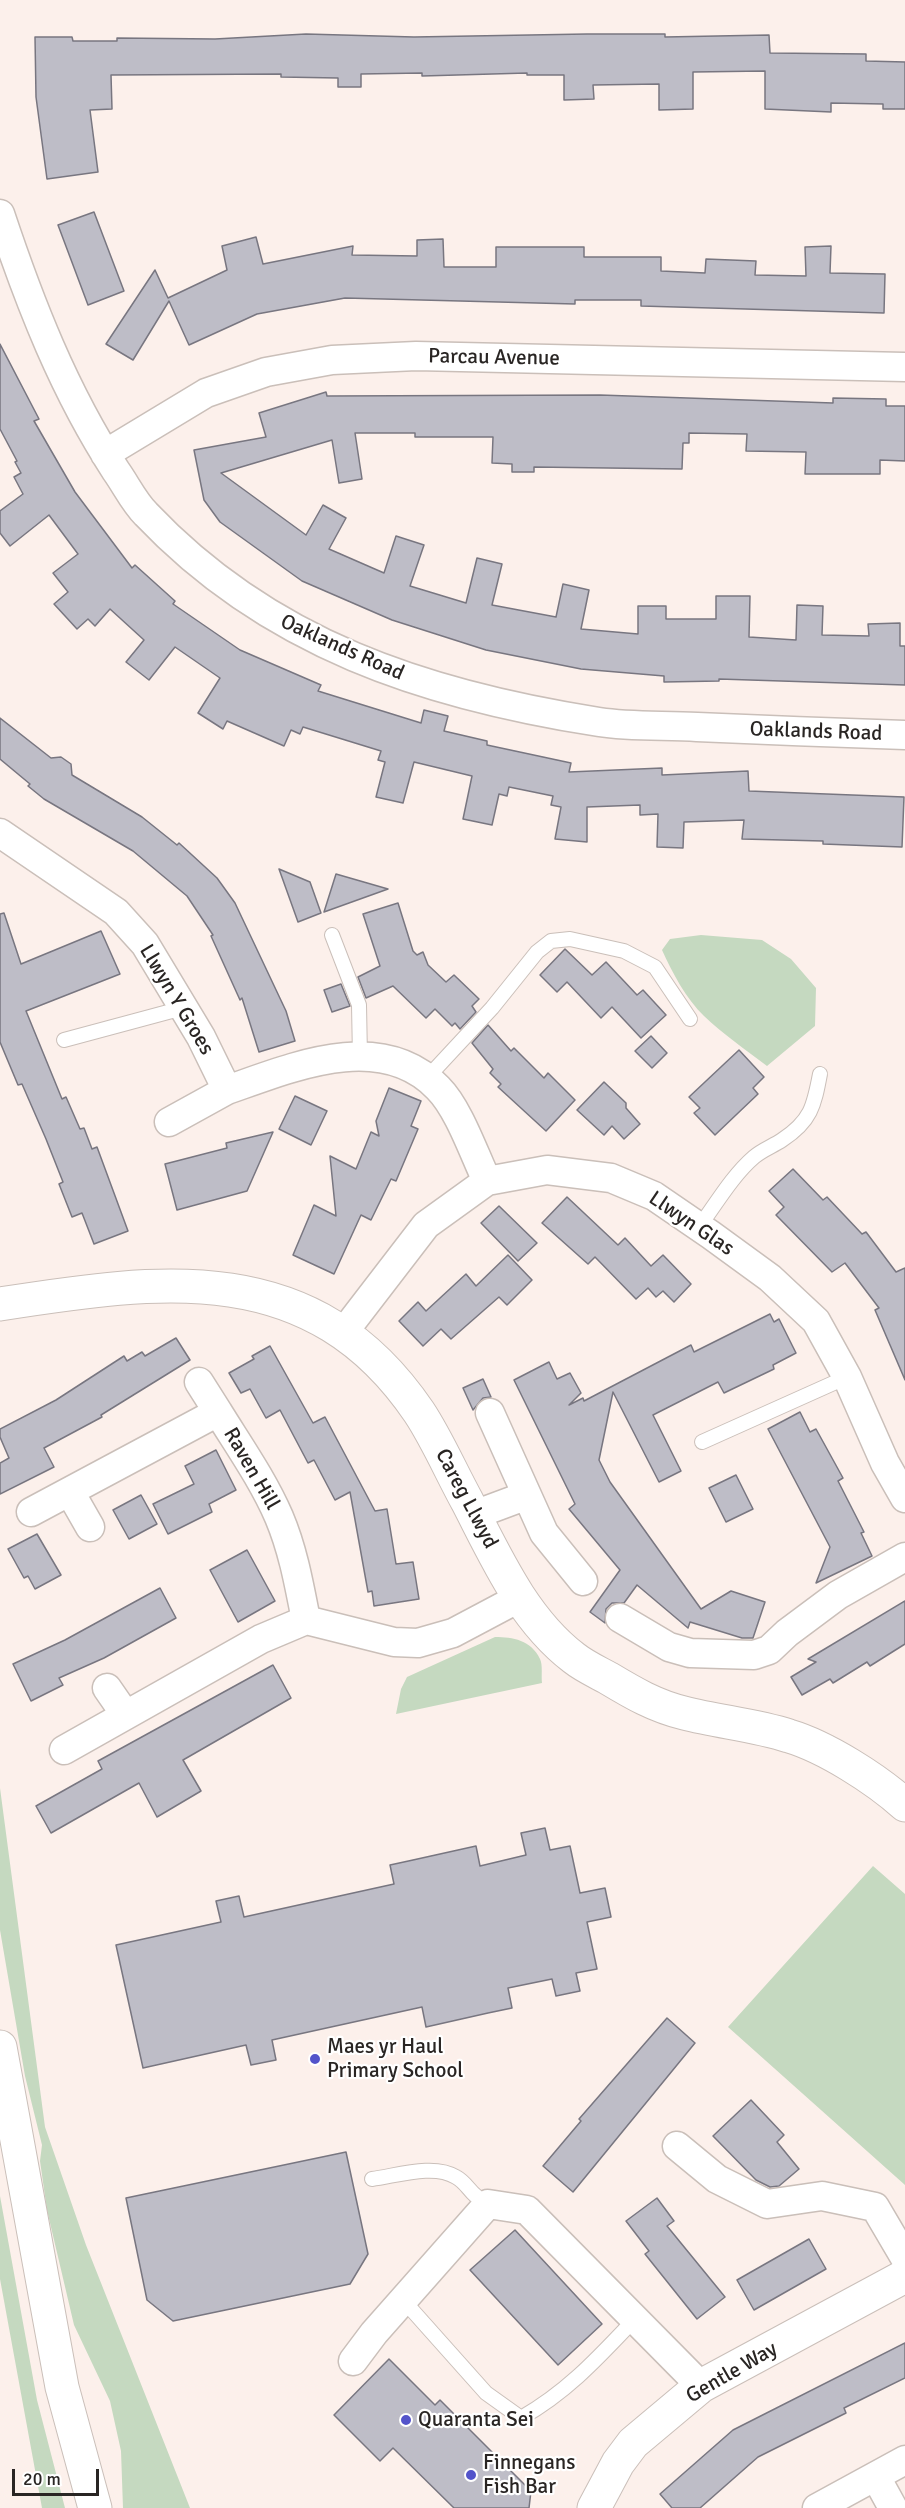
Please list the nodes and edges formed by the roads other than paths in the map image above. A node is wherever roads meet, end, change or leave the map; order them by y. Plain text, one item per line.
1 (0, 214) edge
2 (905, 367) edge
3 (105, 454) junction
4 (905, 735) edge
5 (0, 833) edge
6 (332, 935) dead end
7 (183, 1008) junction
8 (690, 1019) dead end
9 (64, 1040) dead end
10 (360, 1057) junction
11 (820, 1074) dead end
12 (426, 1079) junction
13 (227, 1090) junction
14 (170, 1122) dead end
15 (487, 1181) junction
16 (699, 1227) junction
17 (0, 1304) edge
18 (343, 1334) junction
19 (848, 1377) junction
20 (199, 1382) dead end
21 (218, 1412) junction
22 (490, 1413) dead end
23 (702, 1442) dead end
24 (70, 1492) junction
25 (525, 1496) junction
26 (905, 1498) edge
27 (31, 1512) dead end
28 (474, 1515) junction
29 (90, 1527) dead end
30 (905, 1557) edge
31 (583, 1581) dead end
32 (519, 1598) junction
33 (621, 1618) dead end
34 (306, 1620) junction
35 (107, 1688) dead end
36 (125, 1714) junction
37 (64, 1750) dead end
38 (905, 1805) edge
39 (0, 2047) edge
40 (677, 2146) dead end
41 (372, 2179) dead end
42 (488, 2204) junction
43 (905, 2258) edge
44 (905, 2276) edge
45 (404, 2301) junction
46 (634, 2320) junction
47 (352, 2361) dead end
48 (701, 2386) junction
49 (905, 2460) edge
50 (876, 2477) junction
51 (96, 2508) edge
52 (594, 2508) edge
53 (817, 2508) edge
54 (893, 2508) edge

1 - 3 street, Oaklands Road
2 - 3 street, Parcau Avenue
3 - 4 street, Oaklands Road
5 - 7 street, Llwyn Y Groes
6 - 10 lane
7 - 9 lane
7 - 13 street, Llwyn Y Groes
8 - 12 lane
10 - 12 street
10 - 13 street
11 - 16 lane
12 - 15 street
13 - 14 street
15 - 16 street, Llwyn Glas
15 - 18 street, Llwyn Glas
16 - 19 street, Llwyn Glas
17 - 18 street, Careg Llwyd
18 - 28 street, Careg Llwyd
19 - 23 lane
19 - 26 street, Llwyn Glas
20 - 21 street
21 - 24 street, Raven Hill
21 - 34 street, Raven Hill
22 - 25 street
24 - 27 street, Raven Hill
24 - 29 street
25 - 28 street
25 - 31 street
28 - 32 street, Careg Llwyd
30 - 33 street
32 - 34 street
32 - 38 street, Careg Llwyd
34 - 36 street
35 - 36 street
36 - 37 street
39 - 51 street
40 - 43 street
41 - 42 lane
42 - 45 street
42 - 46 street
44 - 48 street, Gentle Way
45 - 46 lane
45 - 47 street
46 - 48 street
48 - 52 street, Gentle Way
49 - 50 street
50 - 53 street
50 - 54 street

